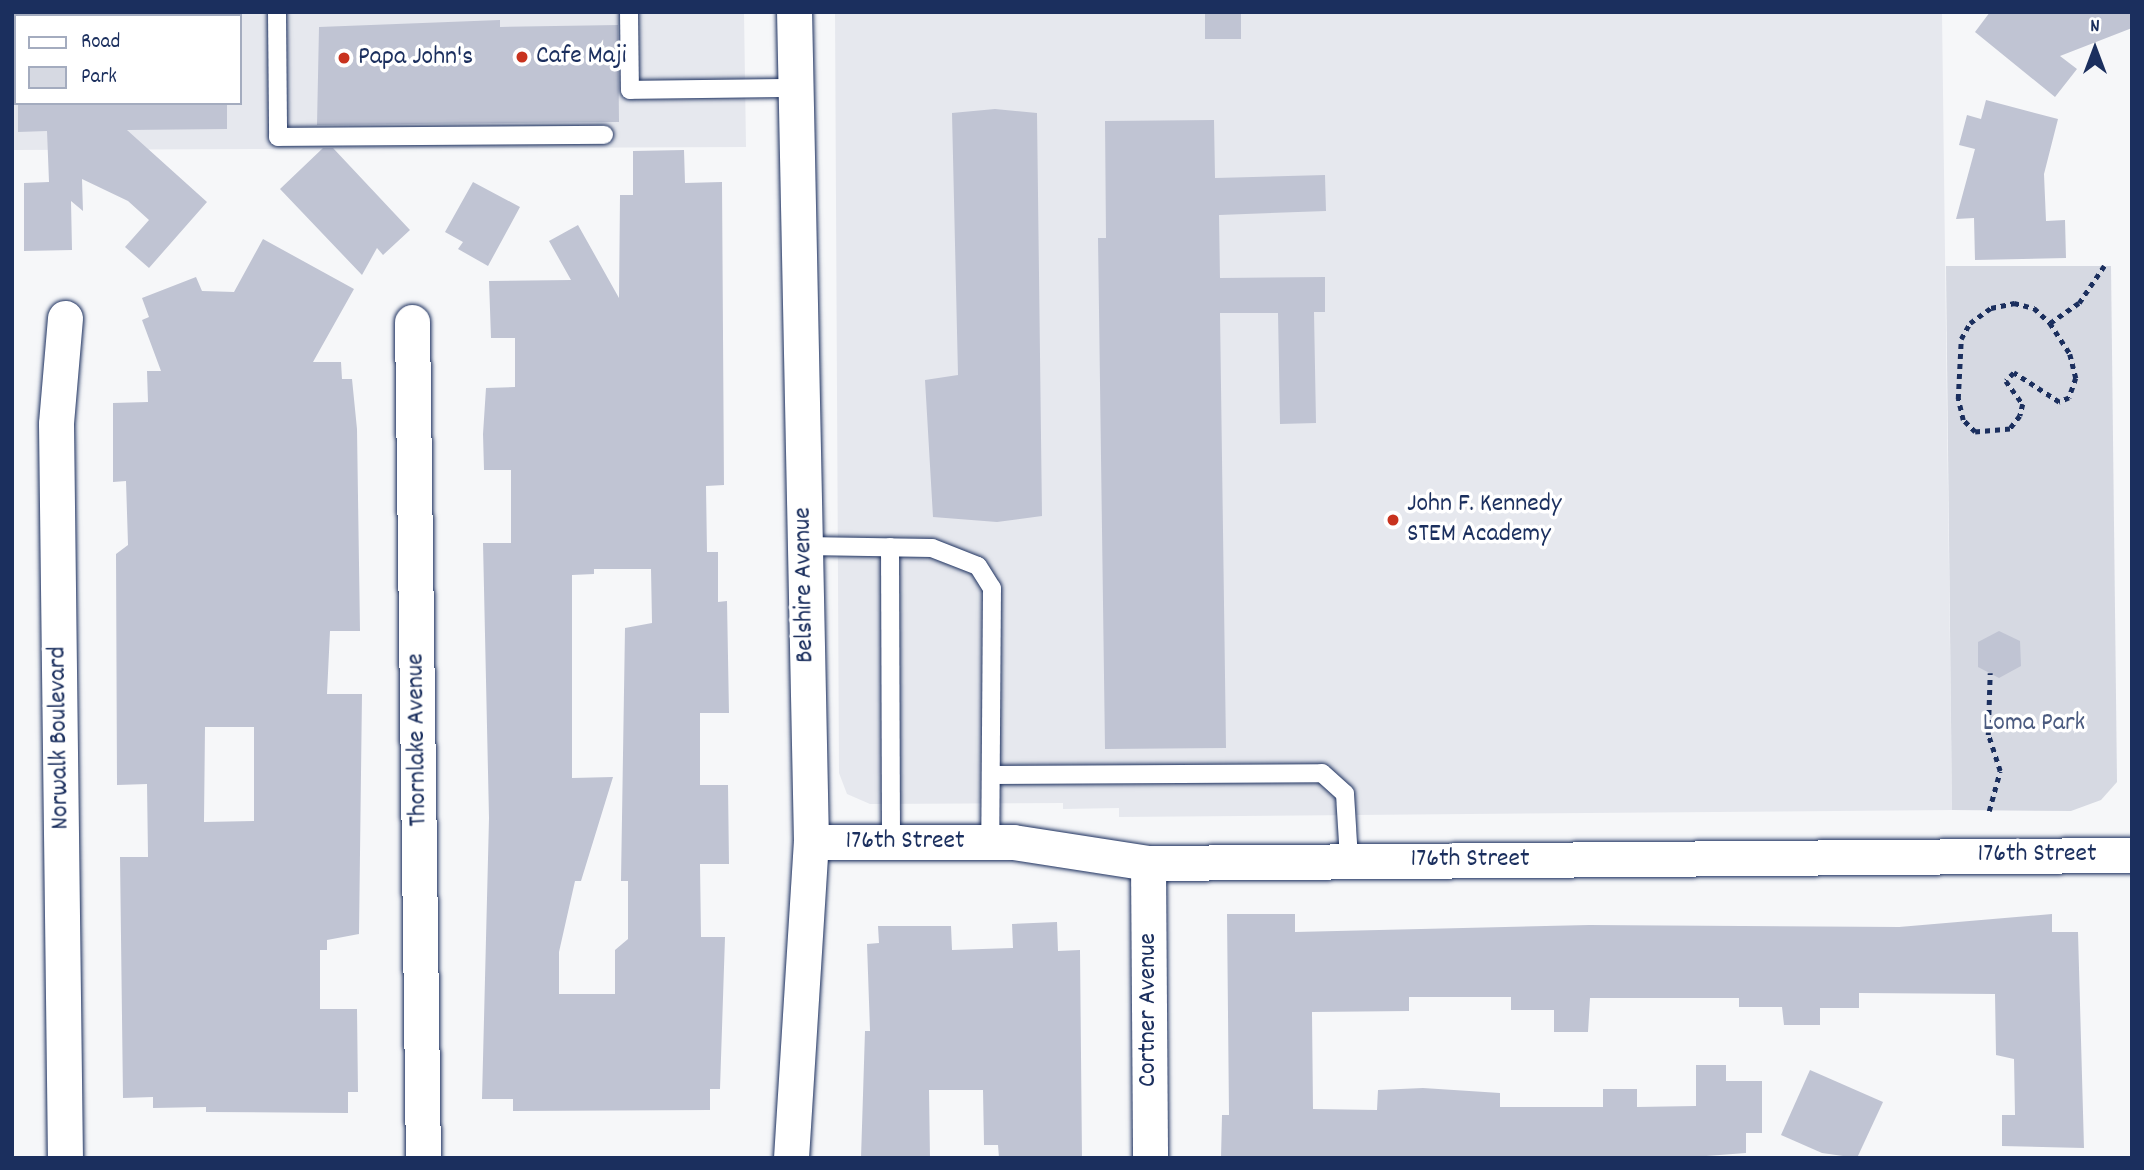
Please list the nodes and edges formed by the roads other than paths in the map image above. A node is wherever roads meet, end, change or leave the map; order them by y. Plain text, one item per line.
1 (277, 12) edge
2 (629, 12) edge
3 (794, 12) edge
4 (795, 88) junction
5 (604, 135) dead end
6 (65, 318) dead end
7 (412, 322) dead end
8 (804, 546) junction
9 (890, 547) junction
10 (991, 775) junction
11 (891, 841) junction
12 (811, 842) junction
13 (990, 843) junction
14 (2132, 855) edge
15 (1349, 860) junction
16 (1148, 863) junction
17 (65, 1158) edge
18 (423, 1158) edge
19 (791, 1158) edge
20 (1150, 1158) edge

1 - 5 lane
2 - 4 lane
3 - 4 street, Belshire Avenue
4 - 8 street, Belshire Avenue
6 - 17 street, Norwalk Boulevard
7 - 18 street, Thornlake Avenue
8 - 9 lane
8 - 12 street, Belshire Avenue
9 - 10 lane
9 - 11 lane
10 - 13 lane
10 - 15 lane
11 - 12 street, 176th Street
11 - 13 street, 176th Street
12 - 19 street, Belshire Avenue
13 - 16 street, 176th Street
14 - 15 street, 176th Street
15 - 16 street, 176th Street
16 - 20 street, Cortner Avenue

